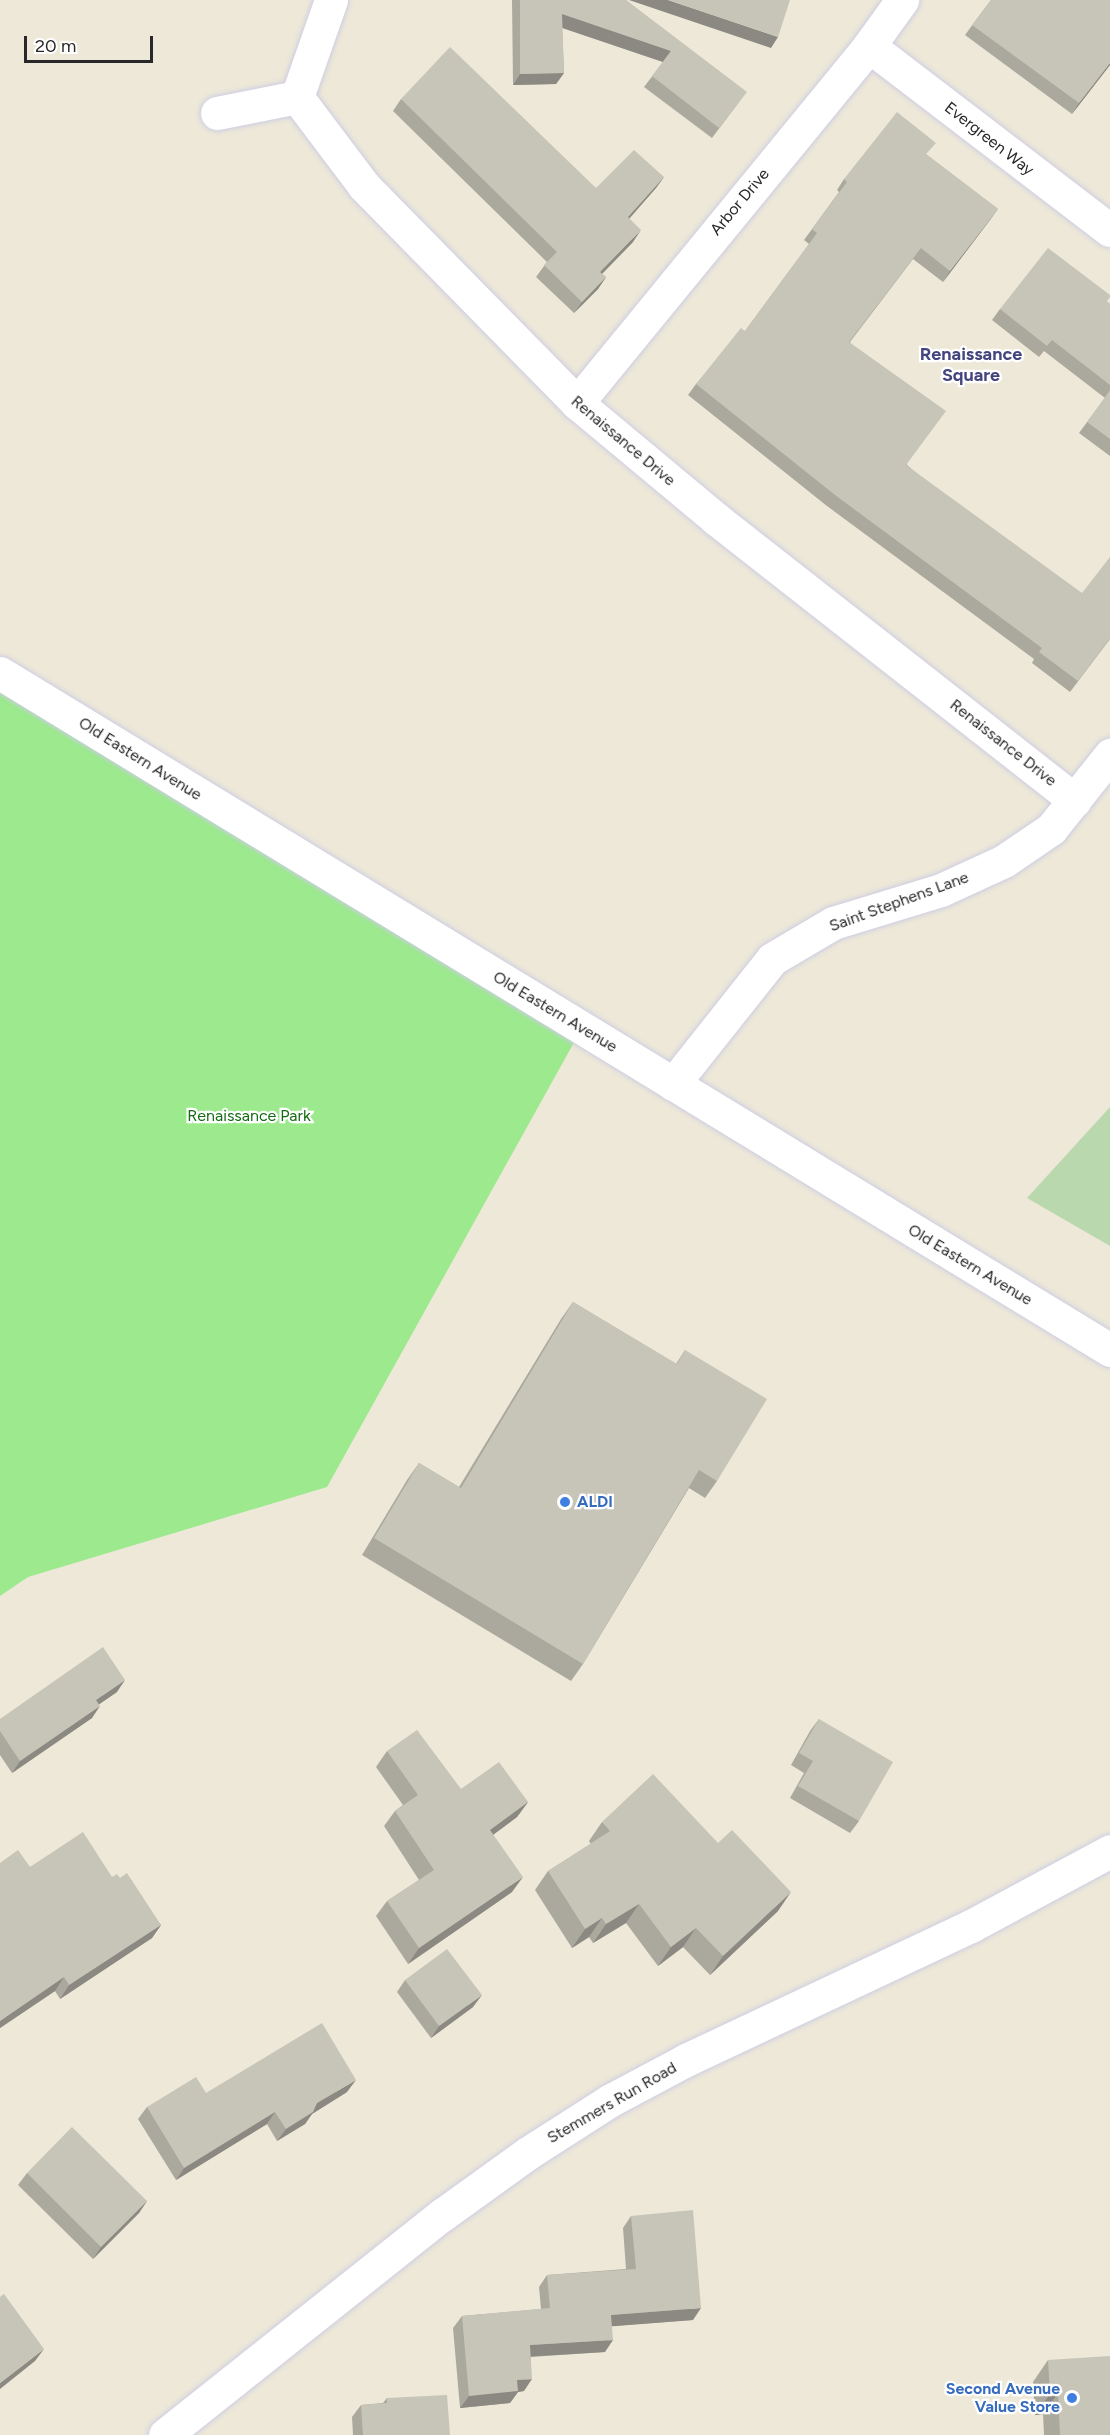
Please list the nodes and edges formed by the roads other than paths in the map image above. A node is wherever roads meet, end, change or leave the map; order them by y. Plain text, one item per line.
1 (331, 0) edge
2 (902, 0) edge
3 (869, 46) junction
4 (297, 97) junction
5 (217, 113) dead end
6 (1110, 230) edge
7 (577, 403) junction
8 (0, 673) edge
9 (1110, 755) edge
10 (1075, 800) junction
11 (673, 1084) junction
12 (1110, 1350) edge
13 (1110, 1851) edge
14 (165, 2435) edge

1 - 4 street
2 - 3 street, Arbor Drive
3 - 6 street, Evergreen Way
3 - 7 street, Arbor Drive
4 - 5 street
4 - 7 street, Renaissance Drive
7 - 10 street, Renaissance Drive
8 - 11 street, Old Eastern Avenue
9 - 10 street, Saint Stephens Lane
10 - 11 street, Saint Stephens Lane
11 - 12 street, Old Eastern Avenue
13 - 14 street, Stemmers Run Road

